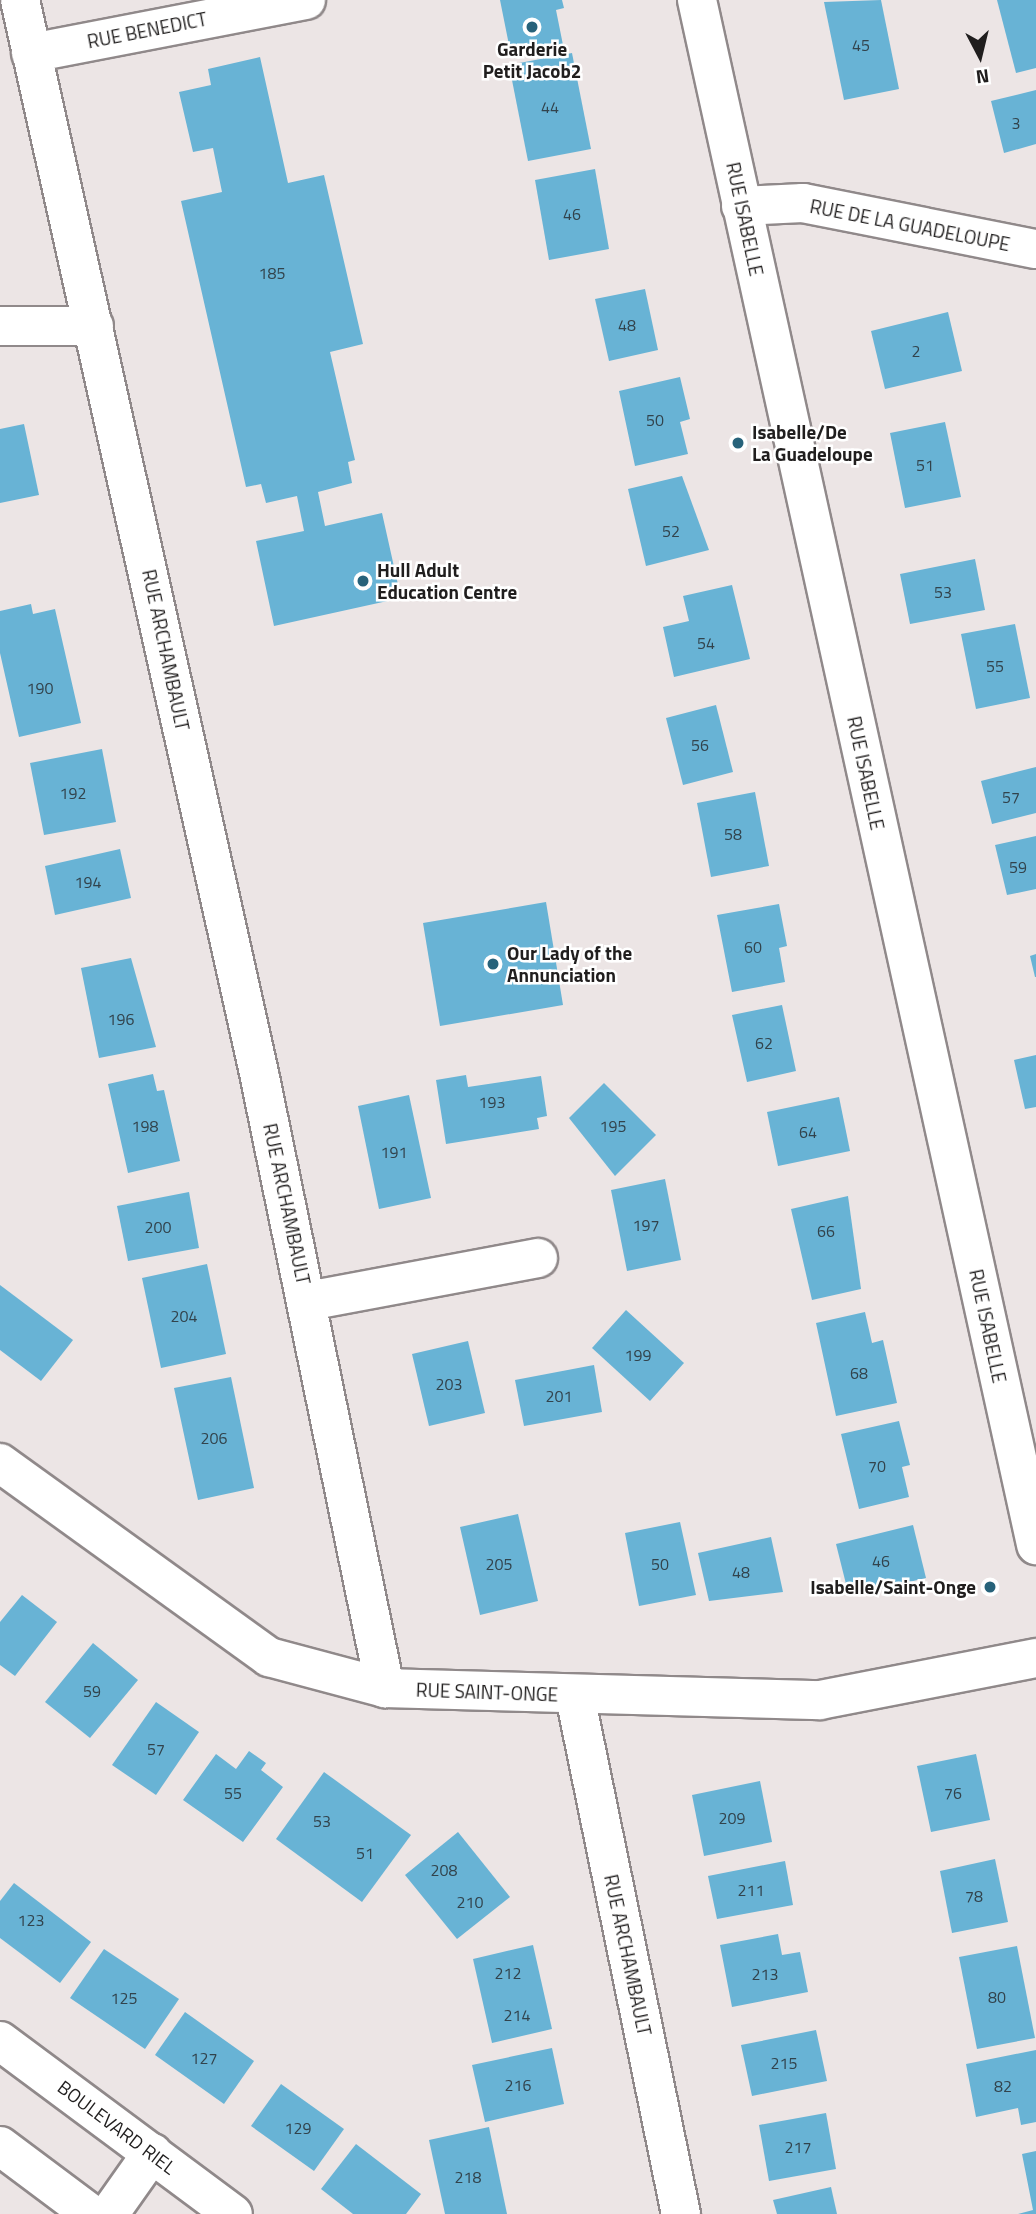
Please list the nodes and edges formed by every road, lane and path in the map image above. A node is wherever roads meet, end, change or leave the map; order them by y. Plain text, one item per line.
1 (20, 0) edge
2 (306, 0) edge
3 (697, 0) edge
4 (30, 53) junction
5 (741, 206) junction
6 (1036, 249) edge
7 (0, 326) edge
8 (94, 326) junction
9 (538, 1258) dead end
10 (308, 1301) junction
11 (0, 1463) edge
12 (1036, 1545) edge
13 (1036, 1658) edge
14 (385, 1688) junction
15 (575, 1696) junction
16 (0, 2041) edge
17 (0, 2147) edge
18 (152, 2153) junction
19 (91, 2214) edge
20 (109, 2214) edge
21 (233, 2214) edge
22 (681, 2214) edge

1 - 4 street, RUE ARCHAMBAULT
2 - 4 street, RUE BENEDICT
3 - 5 street, RUE ISABELLE
4 - 8 street, RUE ARCHAMBAULT
5 - 6 street, RUE DE LA GUADELOUPE
5 - 12 street, RUE ISABELLE
7 - 8 street
8 - 10 street, RUE ARCHAMBAULT
9 - 10 street, RUE ARCHAMBAULT
10 - 14 street, RUE ARCHAMBAULT
11 - 14 street, RUE SAINT-ONGE
13 - 15 street, RUE SAINT-ONGE
14 - 15 street, RUE SAINT-ONGE
15 - 22 street, RUE ARCHAMBAULT
16 - 18 street, BOULEVARD RIEL
17 - 19 street
18 - 20 street
18 - 21 street, BOULEVARD RIEL

